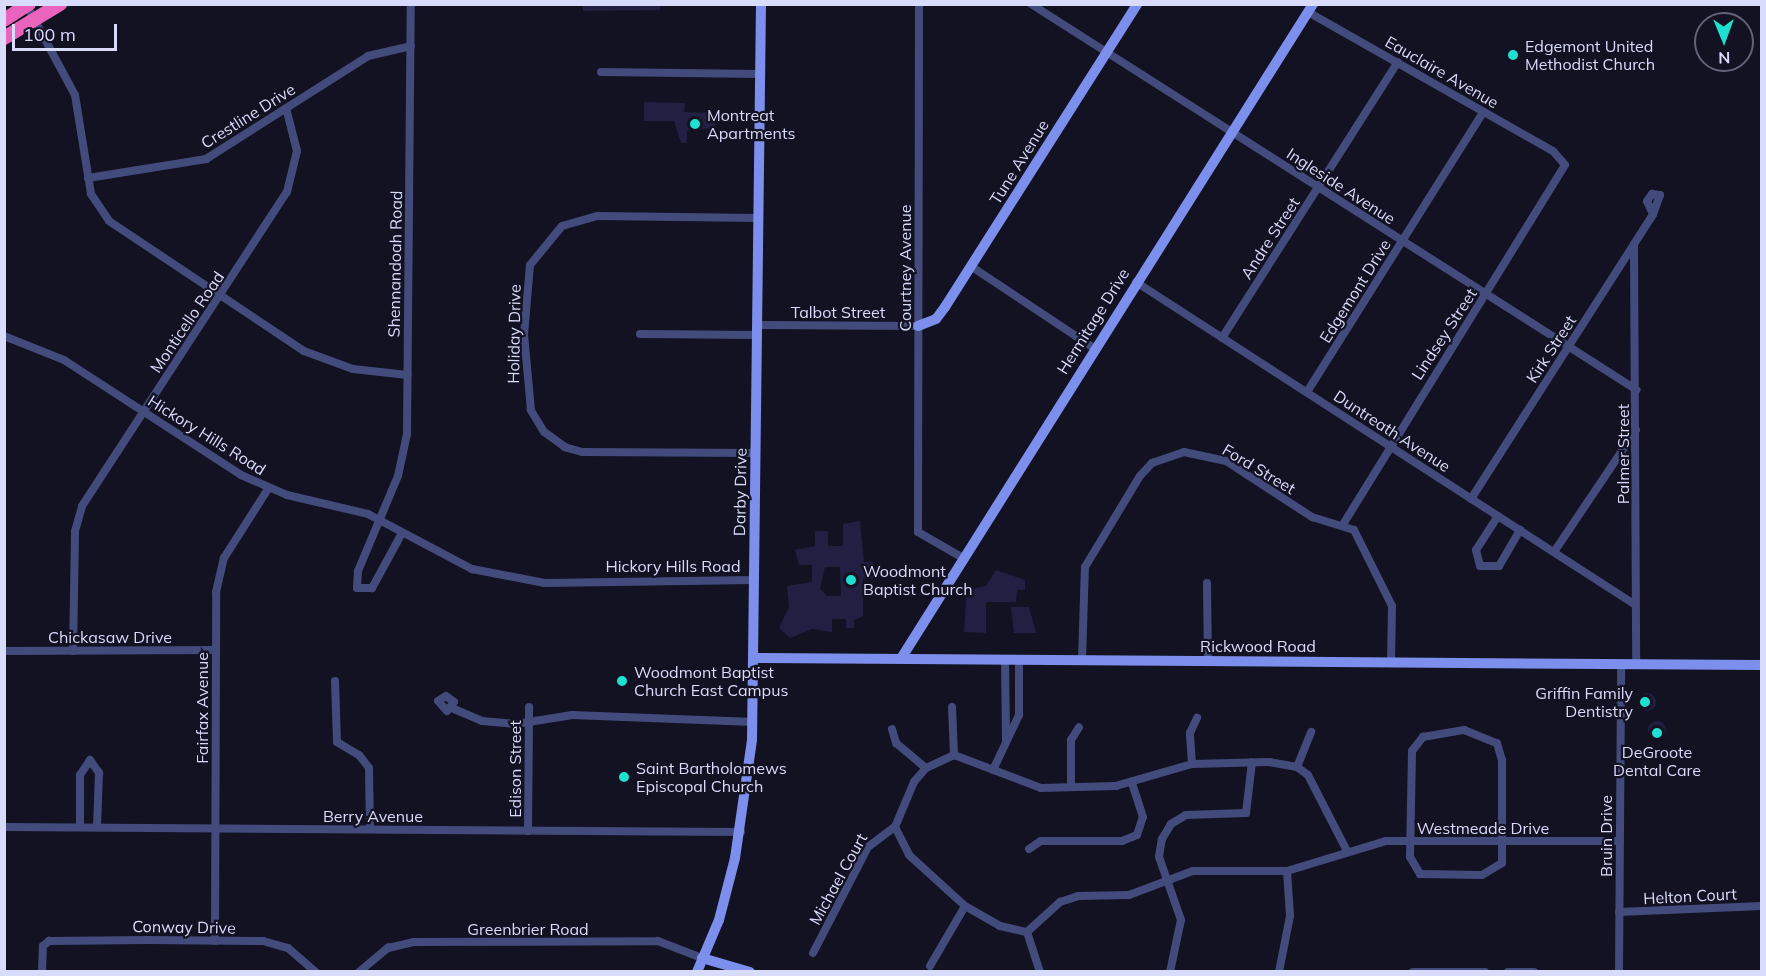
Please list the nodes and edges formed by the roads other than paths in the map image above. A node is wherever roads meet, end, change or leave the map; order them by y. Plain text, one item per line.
1 (60, 4) edge
2 (411, 4) edge
3 (761, 4) edge
4 (919, 4) edge
5 (1031, 4) edge
6 (1137, 4) edge
7 (28, 5) edge
8 (1310, 8) edge
9 (4, 20) edge
10 (35, 20) junction
11 (4, 38) edge
12 (411, 46) junction
13 (1106, 52) junction
14 (1398, 62) junction
15 (601, 72) dead end
16 (761, 74) junction
17 (286, 108) junction
18 (1483, 112) junction
19 (1230, 131) junction
20 (1561, 157) joint
21 (88, 178) junction
22 (1318, 187) junction
23 (1653, 214) dead end
24 (759, 218) junction
25 (1402, 241) junction
26 (1634, 244) junction
27 (972, 267) junction
28 (1136, 282) junction
29 (1485, 294) junction
30 (221, 297) junction
31 (918, 326) junction
32 (758, 330) junction
33 (640, 334) dead end
34 (4, 336) edge
35 (1222, 338) junction
36 (1568, 347) junction
37 (1094, 348) junction
38 (408, 375) junction
39 (1636, 390) junction
40 (1307, 392) junction
41 (143, 412) junction
42 (1636, 430) junction
43 (1388, 445) junction
44 (756, 453) junction
45 (268, 489) junction
46 (1471, 499) junction
47 (1498, 516) junction
48 (380, 519) junction
49 (1342, 526) junction
50 (1520, 530) junction
51 (402, 533) junction
52 (1554, 552) junction
53 (965, 559) junction
54 (754, 580) junction
55 (1207, 583) dead end
56 (1634, 604) junction
57 (215, 650) junction
58 (4, 651) edge
59 (73, 651) junction
60 (902, 657) junction
61 (754, 658) junction
62 (1005, 659) junction
63 (1019, 660) junction
64 (1082, 660) junction
65 (1208, 660) junction
66 (1392, 662) junction
67 (1621, 664) junction
68 (1636, 664) junction
69 (1761, 665) edge
70 (335, 681) dead end
71 (530, 707) dead end
72 (952, 707) dead end
73 (454, 709) dead end
74 (1197, 718) dead end
75 (753, 722) junction
76 (529, 723) junction
77 (1079, 727) dead end
78 (892, 729) dead end
79 (1311, 732) dead end
80 (1006, 743) junction
81 (954, 755) junction
82 (1252, 762) junction
83 (1192, 764) junction
84 (1297, 767) junction
85 (926, 768) junction
86 (993, 770) junction
87 (1132, 783) junction
88 (1071, 786) junction
89 (4, 827) edge
90 (80, 827) junction
91 (97, 827) junction
92 (895, 827) junction
93 (215, 828) junction
94 (370, 829) junction
95 (528, 831) junction
96 (741, 832) junction
97 (1502, 840) junction
98 (1409, 842) junction
99 (1620, 842) junction
100 (1029, 849) dead end
101 (1347, 850) junction
102 (1287, 871) junction
103 (1168, 878) junction
104 (965, 906) junction
105 (1761, 906) edge
106 (1619, 912) junction
107 (1027, 932) junction
108 (215, 941) junction
109 (813, 953) dead end
110 (702, 958) junction
111 (930, 966) dead end
112 (42, 972) edge
113 (316, 972) edge
114 (359, 972) edge
115 (697, 972) edge
116 (750, 972) edge
117 (1040, 972) edge
118 (1170, 972) edge
119 (1279, 972) edge
120 (1413, 972) edge
121 (1485, 972) edge
122 (1508, 972) edge
123 (1534, 972) edge
124 (1619, 972) edge

1 - 10 highway
2 - 12 street, Shennandoah Road
3 - 16 main road, Darby Drive
4 - 31 street, Courtney Avenue
5 - 13 street, Ingleside Avenue
6 - 13 main road, Tune Avenue
7 - 9 highway
7 - 10 street
8 - 14 street, Eauclaire Avenue
8 - 19 main road, Hermitage Drive
10 - 11 highway
10 - 21 street
12 - 17 street, Crestline Drive
12 - 38 street, Shennandoah Road
13 - 19 street, Ingleside Avenue
13 - 27 main road, Tune Avenue
14 - 18 street, Eauclaire Avenue
14 - 22 street, Andre Street
15 - 16 street
16 - 24 main road, Darby Drive
17 - 21 street, Crestline Drive
17 - 30 street, Monticello Road
18 - 20 street, Eauclaire Avenue
18 - 25 street, Edgemont Drive
19 - 22 street, Ingleside Avenue
19 - 28 main road, Hermitage Drive
20 - 29 street, Lindsey Street
21 - 30 street
22 - 25 street, Ingleside Avenue
22 - 35 street, Andre Street
23 - 26 street, Kirk Street
24 - 32 main road, Darby Drive
24 - 44 street, Holiday Drive
25 - 29 street, Ingleside Avenue
25 - 40 street, Edgemont Drive
26 - 36 street, Kirk Street
26 - 39 street, Palmer Street
27 - 31 main road, Tune Avenue
27 - 37 street
28 - 35 street, Duntreath Avenue
28 - 37 main road, Hermitage Drive
29 - 36 street, Ingleside Avenue
29 - 43 street, Lindsey Street
30 - 38 street
30 - 41 street, Monticello Road
31 - 32 street, Talbot Street
31 - 53 street, Courtney Avenue
32 - 33 street, Talbot Street
32 - 44 main road, Darby Drive
34 - 41 street, Hickory Hills Road
35 - 40 street, Duntreath Avenue
36 - 39 street, Ingleside Avenue
36 - 46 street, Kirk Street
37 - 53 main road, Hermitage Drive
38 - 48 street, Shennandoah Road
39 - 42 street, Palmer Street
40 - 43 street, Duntreath Avenue
41 - 45 street, Hickory Hills Road
41 - 59 street, Monticello Road
42 - 52 street
42 - 56 street, Palmer Street
43 - 46 street, Duntreath Avenue
43 - 49 street, Lindsey Street
44 - 54 main road, Darby Drive
45 - 48 street, Hickory Hills Road
45 - 57 street, Fairfax Avenue
46 - 47 street, Duntreath Avenue
47 - 50 street, Duntreath Avenue
47 - 50 street
48 - 51 street, Hickory Hills Road
48 - 51 street, Shennandoah Road
49 - 64 street, Ford Street
49 - 66 street, Ford Street
50 - 52 street, Duntreath Avenue
51 - 54 street, Hickory Hills Road
52 - 56 street, Duntreath Avenue
53 - 60 main road, Hermitage Drive
54 - 61 main road, Darby Drive
55 - 65 street
56 - 68 street, Palmer Street
57 - 59 street, Chickasaw Drive
57 - 93 street, Fairfax Avenue
58 - 59 street, Chickasaw Drive
60 - 61 main road, Rickwood Road
60 - 62 main road, Rickwood Road
61 - 75 main road, Darby Drive
62 - 63 main road, Rickwood Road
62 - 80 street
63 - 64 main road, Rickwood Road
63 - 80 street
64 - 65 main road, Rickwood Road
65 - 66 main road, Rickwood Road
66 - 67 main road, Rickwood Road
67 - 68 main road, Rickwood Road
67 - 99 street, Bruin Drive
68 - 69 main road, Rickwood Road
70 - 94 street
71 - 76 street, Edison Street
72 - 81 street
73 - 76 street
74 - 83 street
75 - 76 street
75 - 96 main road, Darby Drive
76 - 95 street, Edison Street
77 - 88 street
78 - 85 street
79 - 84 street
80 - 86 street
81 - 85 street
81 - 86 street
82 - 83 street
82 - 84 street
82 - 103 street
83 - 87 street
84 - 101 street
85 - 92 street
86 - 88 street
87 - 88 street
87 - 100 street
89 - 90 street, Berry Avenue
90 - 91 street, Berry Avenue
90 - 91 street
91 - 93 street, Berry Avenue
92 - 104 street
92 - 109 street, Michael Court
93 - 94 street, Berry Avenue
93 - 108 street, Fairfax Avenue
94 - 95 street, Berry Avenue
95 - 96 street, Berry Avenue
96 - 110 main road, Darby Drive
97 - 98 street, Westmeade Drive
97 - 98 street
97 - 98 street
97 - 99 street, Westmeade Drive
98 - 101 street, Westmeade Drive
99 - 106 street, Bruin Drive
101 - 102 street, Westmeade Drive
102 - 103 street, Westmeade Drive
102 - 119 street
103 - 107 street, Westmeade Drive
103 - 118 street
104 - 107 street
104 - 111 street
105 - 106 street, Helton Court
106 - 124 street, Bruin Drive
107 - 117 street
108 - 112 street, Conway Drive
108 - 113 street, Conway Drive
110 - 114 street, Greenbrier Road
110 - 115 main road, Darby Drive
110 - 116 main road
120 - 121 street
122 - 123 street

